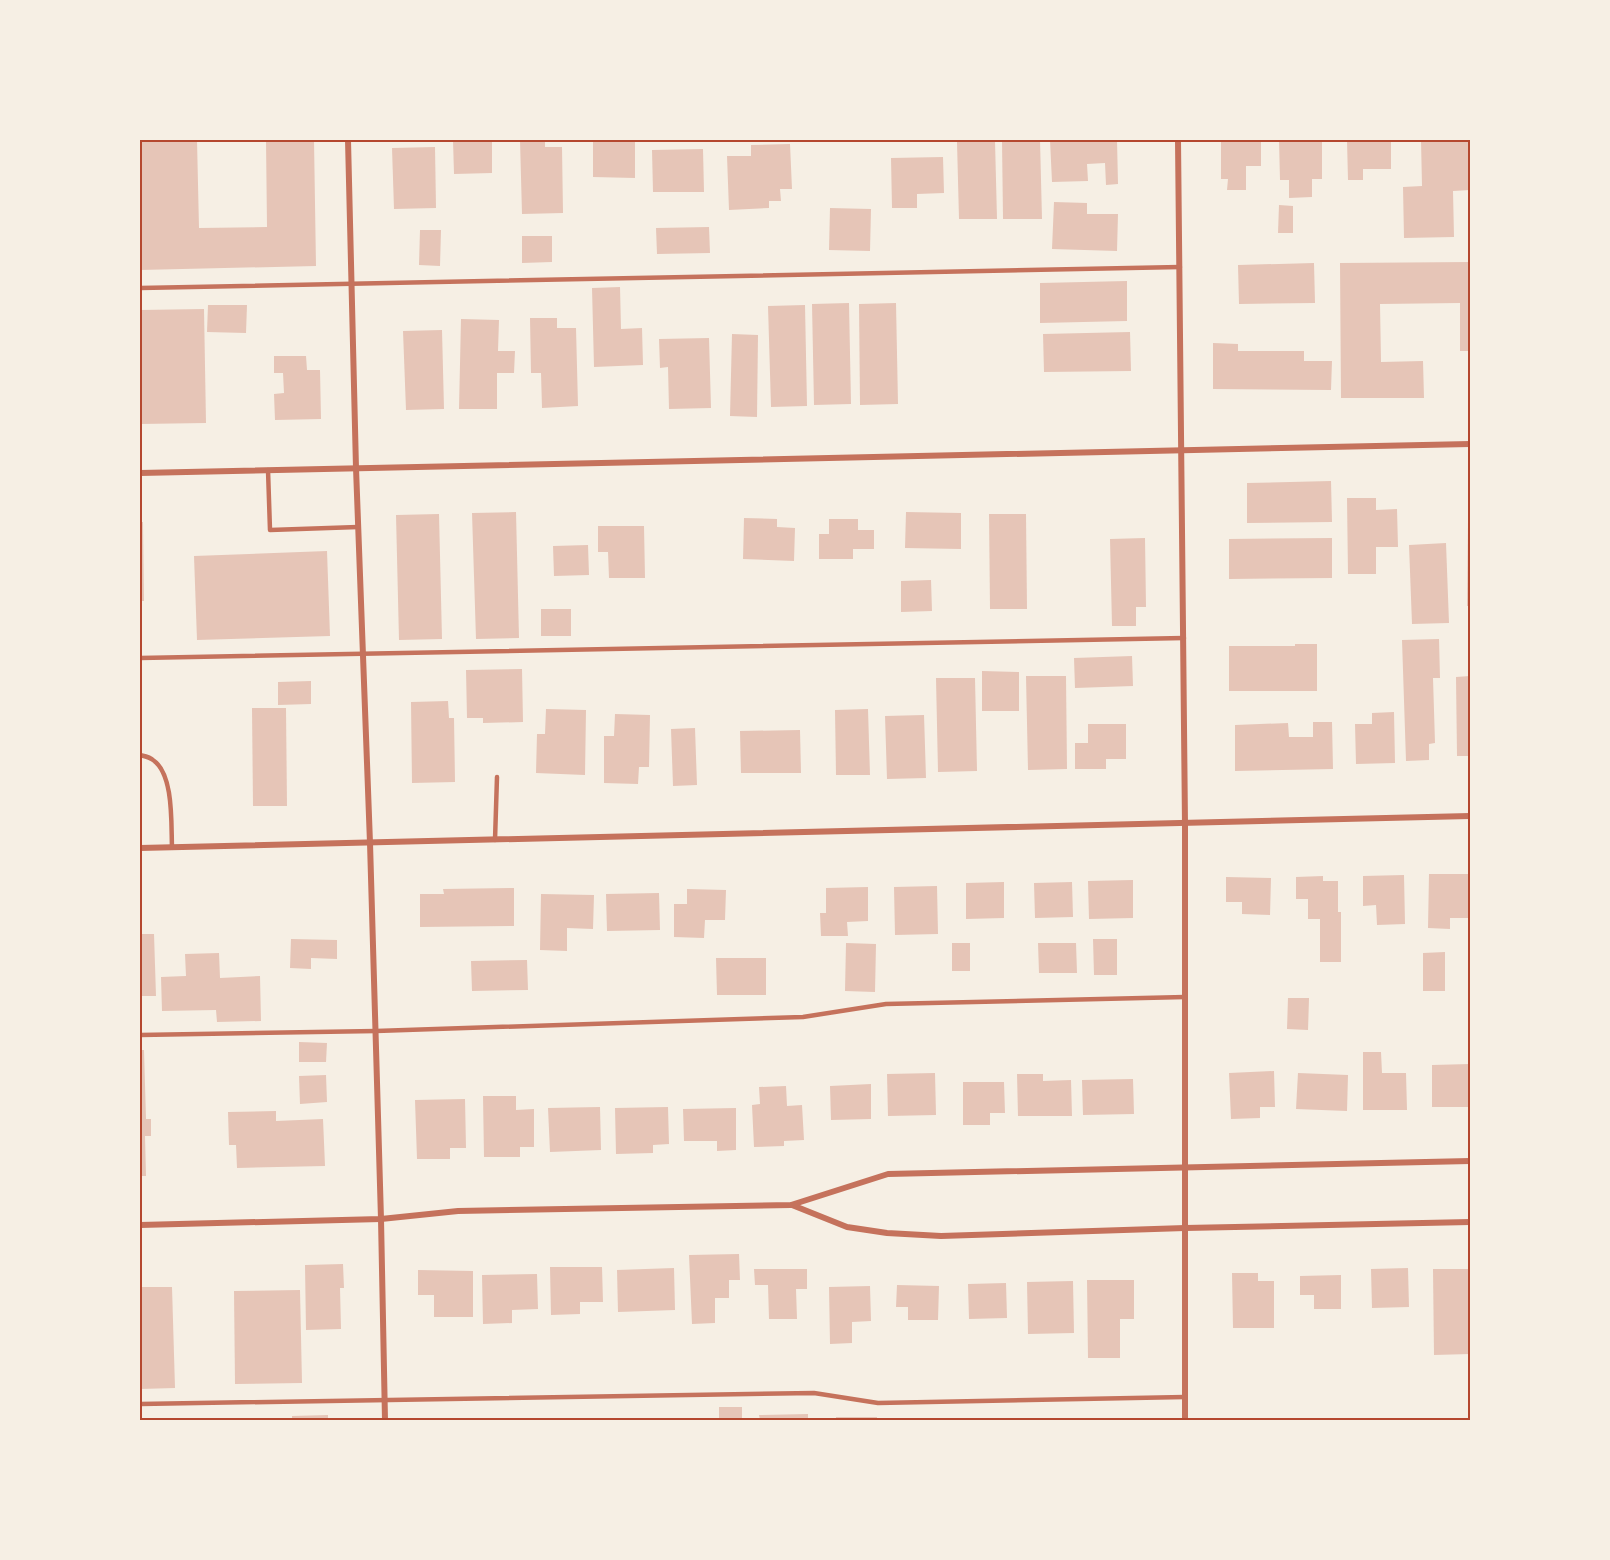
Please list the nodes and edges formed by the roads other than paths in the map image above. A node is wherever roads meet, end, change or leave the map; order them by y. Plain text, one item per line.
1 (348, 140) edge
2 (1178, 140) edge
3 (1180, 267) junction
4 (352, 284) junction
5 (140, 288) edge
6 (1470, 444) edge
7 (1182, 450) junction
8 (356, 468) junction
9 (268, 470) junction
10 (140, 473) edge
11 (358, 527) junction
12 (1184, 638) junction
13 (363, 653) junction
14 (140, 658) edge
15 (140, 755) edge
16 (496, 777) dead end
17 (1470, 816) edge
18 (1185, 824) junction
19 (495, 840) junction
20 (370, 843) junction
21 (172, 847) junction
22 (140, 848) edge
23 (1185, 997) junction
24 (376, 1031) junction
25 (140, 1035) edge
26 (1470, 1161) edge
27 (1184, 1167) junction
28 (791, 1205) junction
29 (381, 1218) junction
30 (1470, 1222) edge
31 (140, 1225) edge
32 (1185, 1228) junction
33 (1185, 1397) junction
34 (385, 1400) junction
35 (140, 1404) edge
36 (385, 1420) edge
37 (1185, 1420) edge

1 - 4 street
2 - 3 street
3 - 4 lane
3 - 7 street
4 - 5 lane
4 - 8 street
6 - 7 street
7 - 8 street
7 - 12 street
8 - 9 street
8 - 11 street
9 - 10 street
9 - 11 lane
11 - 13 street
12 - 13 lane
12 - 18 street
13 - 14 lane
13 - 20 street
15 - 21 lane
16 - 19 lane
17 - 18 street
18 - 19 street
18 - 23 street
19 - 20 street
20 - 21 street
20 - 24 street
21 - 22 street
23 - 24 lane
23 - 27 street
24 - 25 lane
24 - 29 street
26 - 27 street
27 - 28 street
27 - 32 street
28 - 29 street
28 - 32 street
29 - 31 street
29 - 34 street
30 - 32 street
32 - 33 street
33 - 34 lane
33 - 37 street
34 - 35 lane
34 - 36 street

